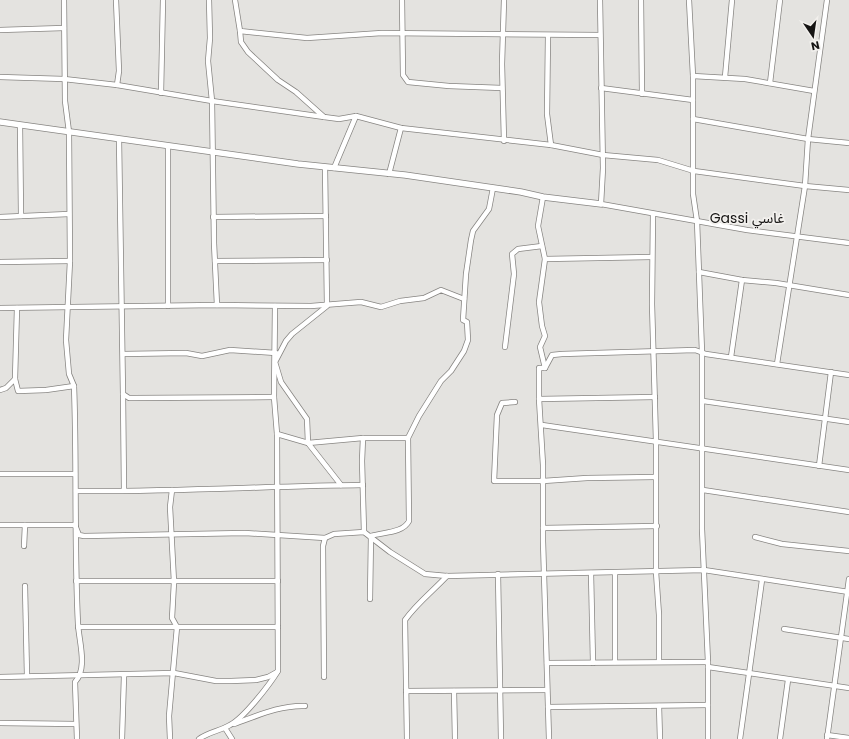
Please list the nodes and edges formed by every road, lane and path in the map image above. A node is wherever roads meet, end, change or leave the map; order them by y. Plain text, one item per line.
1 (64, 0) edge
2 (116, 0) edge
3 (163, 0) edge
4 (210, 0) edge
5 (235, 0) edge
6 (402, 0) edge
7 (504, 0) edge
8 (600, 0) edge
9 (641, 0) edge
10 (689, 0) edge
11 (732, 0) edge
12 (780, 0) edge
13 (827, 0) edge
14 (64, 28) junction
15 (0, 30) edge
16 (240, 31) junction
17 (402, 33) junction
18 (504, 35) junction
19 (600, 35) junction
20 (548, 36) junction
21 (693, 76) junction
22 (0, 77) edge
23 (725, 77) junction
24 (64, 79) junction
25 (770, 83) junction
26 (117, 85) junction
27 (502, 88) junction
28 (601, 88) junction
29 (814, 91) junction
30 (162, 93) junction
31 (642, 94) junction
32 (693, 100) junction
33 (212, 101) junction
34 (356, 116) junction
35 (324, 117) junction
36 (693, 119) junction
37 (0, 122) edge
38 (20, 126) junction
39 (401, 128) junction
40 (69, 132) junction
41 (119, 139) junction
42 (808, 139) junction
43 (504, 141) junction
44 (849, 143) edge
45 (551, 145) junction
46 (168, 146) junction
47 (213, 153) junction
48 (603, 155) junction
49 (325, 167) junction
50 (334, 168) junction
51 (694, 171) junction
52 (389, 174) junction
53 (805, 186) junction
54 (493, 188) junction
55 (849, 190) edge
56 (543, 197) junction
57 (601, 204) junction
58 (69, 214) junction
59 (653, 214) junction
60 (21, 216) junction
61 (326, 216) junction
62 (0, 217) edge
63 (213, 217) junction
64 (697, 221) junction
65 (796, 236) junction
66 (849, 243) edge
67 (542, 246) junction
68 (651, 257) junction
69 (327, 260) junction
70 (545, 260) junction
71 (70, 261) junction
72 (215, 261) junction
73 (0, 262) edge
74 (699, 272) junction
75 (742, 280) junction
76 (788, 286) junction
77 (849, 295) edge
78 (464, 299) junction
79 (217, 305) junction
80 (168, 306) junction
81 (275, 306) junction
82 (327, 306) junction
83 (122, 307) junction
84 (0, 308) edge
85 (17, 308) junction
86 (67, 308) junction
87 (505, 348) dead end
88 (654, 351) junction
89 (702, 352) junction
90 (276, 353) junction
91 (123, 354) junction
92 (731, 358) junction
93 (276, 362) junction
94 (777, 364) junction
95 (545, 368) junction
96 (831, 372) junction
97 (849, 375) edge
98 (15, 379) junction
99 (74, 386) junction
100 (0, 390) edge
101 (123, 394) junction
102 (274, 397) junction
103 (655, 397) junction
104 (539, 399) junction
105 (703, 401) junction
106 (515, 402) dead end
107 (826, 419) junction
108 (849, 422) edge
109 (542, 425) junction
110 (277, 434) junction
111 (363, 438) junction
112 (408, 438) junction
113 (656, 441) junction
114 (308, 443) junction
115 (702, 448) junction
116 (819, 466) junction
117 (849, 470) edge
118 (0, 474) edge
119 (75, 474) junction
120 (655, 477) junction
121 (544, 482) junction
122 (341, 485) junction
123 (363, 485) junction
124 (278, 486) junction
125 (124, 490) junction
126 (172, 490) junction
127 (703, 490) junction
128 (76, 491) junction
129 (849, 512) edge
130 (0, 525) edge
131 (25, 525) junction
132 (76, 525) junction
133 (657, 526) junction
134 (543, 528) junction
135 (364, 532) junction
136 (171, 534) junction
137 (278, 535) junction
138 (371, 536) junction
139 (755, 537) dead end
140 (325, 538) junction
141 (24, 546) dead end
142 (849, 551) edge
143 (704, 570) junction
144 (615, 572) junction
145 (656, 572) junction
146 (545, 573) junction
147 (591, 573) junction
148 (498, 574) junction
149 (447, 576) junction
150 (849, 579) edge
151 (762, 580) junction
152 (76, 581) junction
153 (278, 581) junction
154 (174, 582) junction
155 (25, 586) dead end
156 (848, 592) edge
157 (370, 599) dead end
158 (78, 627) junction
159 (177, 627) junction
160 (278, 627) junction
161 (784, 629) dead end
162 (842, 638) junction
163 (849, 639) edge
164 (659, 661) junction
165 (547, 662) junction
166 (616, 662) junction
167 (708, 662) junction
168 (593, 663) junction
169 (708, 667) junction
170 (278, 671) junction
171 (174, 673) junction
172 (750, 674) junction
173 (27, 676) junction
174 (80, 676) junction
175 (124, 676) junction
176 (0, 677) edge
177 (324, 677) dead end
178 (788, 680) junction
179 (834, 686) junction
180 (849, 688) edge
181 (547, 690) junction
182 (406, 691) junction
183 (454, 691) junction
184 (499, 691) junction
185 (708, 705) junction
186 (305, 706) dead end
187 (659, 706) junction
188 (548, 707) junction
189 (0, 723) edge
190 (76, 724) junction
191 (232, 725) junction
192 (225, 728) junction
193 (827, 737) edge
194 (849, 738) edge
195 (77, 739) edge
196 (122, 739) edge
197 (170, 739) edge
198 (199, 739) edge
199 (232, 739) edge
200 (407, 739) edge
201 (455, 739) edge
202 (501, 739) edge
203 (549, 739) edge
204 (660, 739) edge
205 (708, 739) edge
206 (740, 739) edge
207 (780, 739) edge

1 - 14 street
2 - 26 street
3 - 30 street
4 - 33 street
5 - 16 street
6 - 17 street
7 - 18 street
8 - 19 street
9 - 31 street
10 - 21 street
11 - 23 street
12 - 25 street
13 - 29 street
14 - 15 street
14 - 24 street
16 - 17 street
16 - 35 street
17 - 18 street
17 - 27 street
18 - 20 street
18 - 27 street
19 - 20 street
19 - 28 street
20 - 45 street
21 - 23 street
21 - 32 street
22 - 24 street
23 - 25 street
24 - 26 street
24 - 40 street
25 - 29 street
26 - 30 street
27 - 43 street
28 - 31 street
28 - 48 street
29 - 42 street
30 - 33 street
31 - 32 street
32 - 36 street
33 - 35 street
33 - 47 street
34 - 35 street
34 - 39 street
34 - 50 street
36 - 42 street
36 - 51 street
37 - 38 street
38 - 40 street
38 - 60 street
39 - 43 street
39 - 52 street
40 - 41 street
40 - 58 street
41 - 46 street
41 - 83 street
42 - 44 street
42 - 53 street
43 - 45 street
45 - 48 street
46 - 47 street
46 - 80 street
47 - 49 street
47 - 63 street
48 - 51 street
48 - 57 street
49 - 50 street
49 - 61 street
50 - 52 street
51 - 53 street
51 - 64 street
52 - 54 street
53 - 55 street
53 - 65 street
54 - 56 street
54 - 78 street
56 - 57 street
56 - 67 street
57 - 59 street
58 - 60 street
58 - 71 street
59 - 64 street
59 - 68 street
60 - 62 street
61 - 63 street
61 - 69 street
63 - 72 street
64 - 65 street
64 - 74 street
65 - 66 street
65 - 76 street
67 - 70 street
67 - 87 street
68 - 70 street
68 - 88 street
69 - 72 street
69 - 82 street
70 - 95 street
71 - 73 street
71 - 86 street
72 - 79 street
74 - 75 street
74 - 89 street
75 - 76 street
75 - 92 street
76 - 77 street
76 - 94 street
78 - 82 street
78 - 112 street
79 - 80 street
79 - 81 street
80 - 83 street
81 - 82 street
81 - 90 street
82 - 93 street
83 - 86 street
83 - 91 street
84 - 85 street
85 - 86 street
85 - 98 street
86 - 99 street
88 - 89 street
88 - 95 street
88 - 103 street
89 - 92 street
89 - 105 street
90 - 91 street
90 - 93 street
91 - 101 street
92 - 94 street
93 - 102 street
93 - 114 street
94 - 96 street
95 - 104 street
96 - 97 street
96 - 107 street
98 - 99 street
98 - 100 street
99 - 119 street
101 - 102 street
101 - 125 street
102 - 110 street
103 - 104 street
103 - 113 street
104 - 109 street
105 - 107 street
105 - 115 street
106 - 121 street
107 - 108 street
107 - 116 street
109 - 113 street
109 - 121 street
110 - 114 street
110 - 124 street
111 - 112 street
111 - 114 street
111 - 123 street
112 - 138 street
113 - 115 street
113 - 120 street
114 - 122 street
115 - 116 street
115 - 127 street
116 - 117 street
118 - 119 street
119 - 128 street
120 - 121 street
120 - 133 street
121 - 134 street
122 - 123 street
122 - 124 street
123 - 135 street
124 - 126 street
124 - 137 street
125 - 126 street
125 - 128 street
126 - 136 street
127 - 129 street
127 - 143 street
128 - 132 street
130 - 131 street
131 - 132 street
131 - 141 street
132 - 136 street
132 - 152 street
133 - 134 street
133 - 145 street
134 - 146 street
135 - 138 street
135 - 140 street
136 - 137 street
136 - 154 street
137 - 140 street
137 - 153 street
138 - 149 street
138 - 157 street
139 - 142 street
140 - 177 street
143 - 145 street
143 - 151 street
143 - 167 street
144 - 145 street
144 - 147 street
144 - 166 street
145 - 164 street
146 - 147 street
146 - 148 street
146 - 165 street
147 - 168 street
148 - 149 street
148 - 184 street
149 - 182 street
150 - 156 street
151 - 156 street
151 - 172 street
152 - 154 street
152 - 158 street
153 - 154 street
153 - 160 street
154 - 159 street
155 - 173 street
156 - 162 street
158 - 159 street
158 - 174 street
159 - 160 street
159 - 171 street
160 - 170 street
161 - 162 street
162 - 163 street
162 - 179 street
164 - 166 street
164 - 167 street
165 - 168 street
165 - 181 street
166 - 168 street
167 - 169 street
169 - 172 street
169 - 185 street
170 - 171 street
170 - 191 street
171 - 175 street
171 - 197 street
172 - 178 street
172 - 206 street
173 - 174 street
173 - 176 street
174 - 175 street
174 - 190 street
175 - 196 street
178 - 179 street
178 - 207 street
179 - 180 street
179 - 193 street
181 - 184 street
181 - 188 street
182 - 183 street
182 - 200 street
183 - 184 street
183 - 201 street
184 - 202 street
185 - 187 street
185 - 205 street
186 - 191 street
187 - 188 street
187 - 204 street
188 - 203 street
189 - 190 street
190 - 195 street
191 - 192 street
192 - 198 street
192 - 199 street
193 - 194 street

